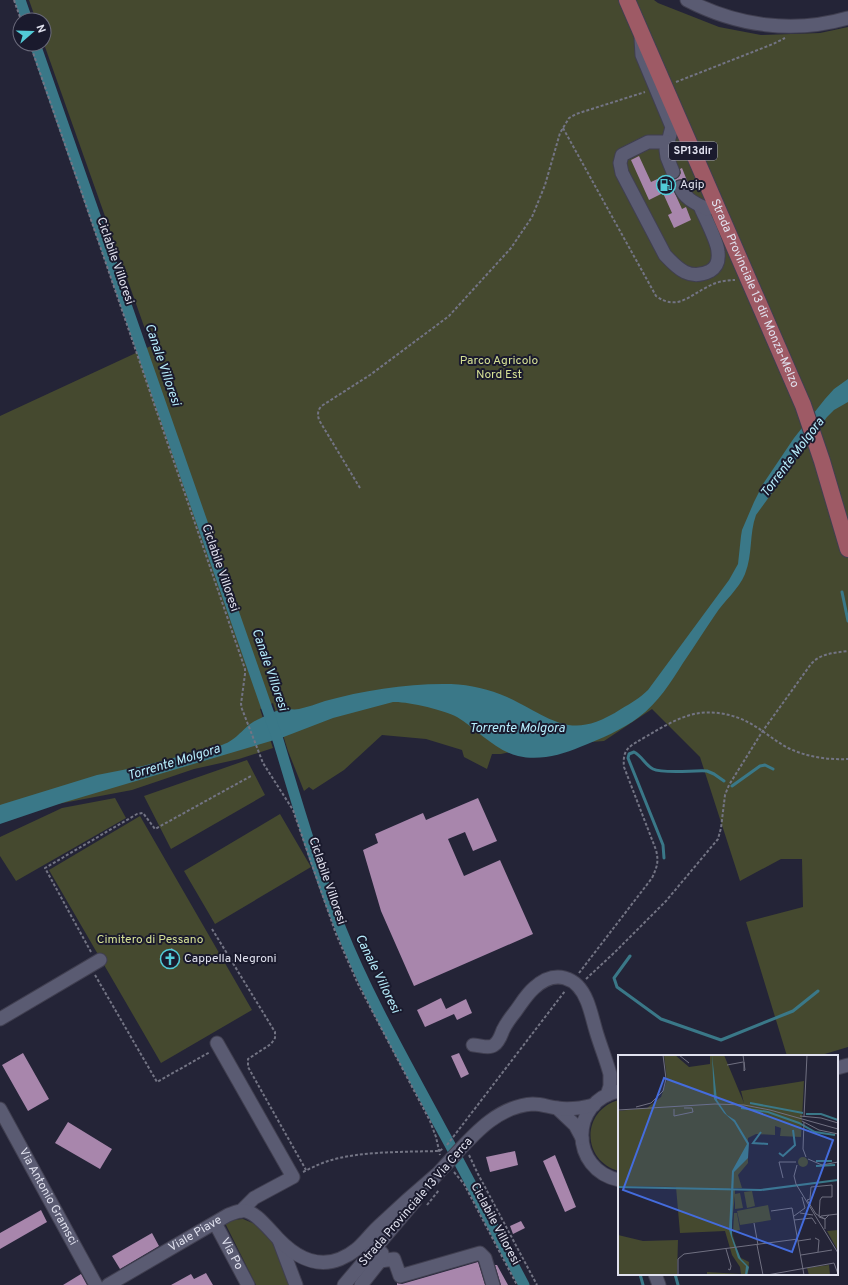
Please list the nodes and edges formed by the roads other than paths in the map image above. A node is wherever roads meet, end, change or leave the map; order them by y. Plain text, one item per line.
1 (627, 0) edge
2 (687, 0) edge
3 (848, 18) edge
4 (660, 87) junction
5 (667, 142) junction
6 (673, 172) dead end
7 (680, 187) dead end
8 (700, 206) junction
9 (722, 216) junction
10 (848, 549) edge
11 (95, 963) road end
12 (0, 1019) edge
13 (218, 1044) road end
14 (473, 1045) dead end
15 (602, 1046) junction
16 (848, 1065) edge
17 (838, 1068) edge
18 (618, 1072) edge
19 (613, 1093) edge
20 (594, 1105) junction
21 (557, 1108) junction
22 (0, 1109) edge
23 (582, 1138) junction
24 (436, 1175) junction
25 (614, 1178) edge
26 (241, 1211) junction
27 (215, 1223) junction
28 (279, 1240) junction
29 (383, 1240) junction
30 (380, 1261) junction
31 (655, 1275) edge
32 (96, 1285) edge
33 (108, 1285) edge
34 (248, 1285) edge
35 (296, 1285) edge
36 (344, 1285) edge
37 (361, 1285) edge
38 (493, 1285) edge
39 (659, 1285) edge

1 - 4 main road, Strada Provinciale 13 dir Monza-Melzo / SP13dir
2 - 3 street
4 - 5 street
4 - 9 main road, Strada Provinciale 13 dir Monza-Melzo / SP13dir
5 - 6 street
5 - 8 street
7 - 8 street
8 - 9 street
9 - 10 main road, Strada Provinciale 13 dir Monza-Melzo / SP13dir
11 - 12 street
13 - 26 street
14 - 15 street
15 - 18 street
15 - 19 street
16 - 17 street
19 - 20 street
20 - 21 street, Strada Provinciale 13 Via Cerca
20 - 23 street
21 - 23 street
21 - 24 street, Strada Provinciale 13 Via Cerca
22 - 32 street, Via Antonio Gramsci
23 - 25 street
24 - 28 street
24 - 29 street, Strada Provinciale 13 Via Cerca
26 - 27 street, Viale Piave
26 - 28 street
27 - 33 street, Viale Piave
27 - 34 street, Via Po
28 - 35 street
29 - 30 street
29 - 36 street, Strada Provinciale 13 Via Cerca
30 - 37 street
30 - 38 street
31 - 39 street

